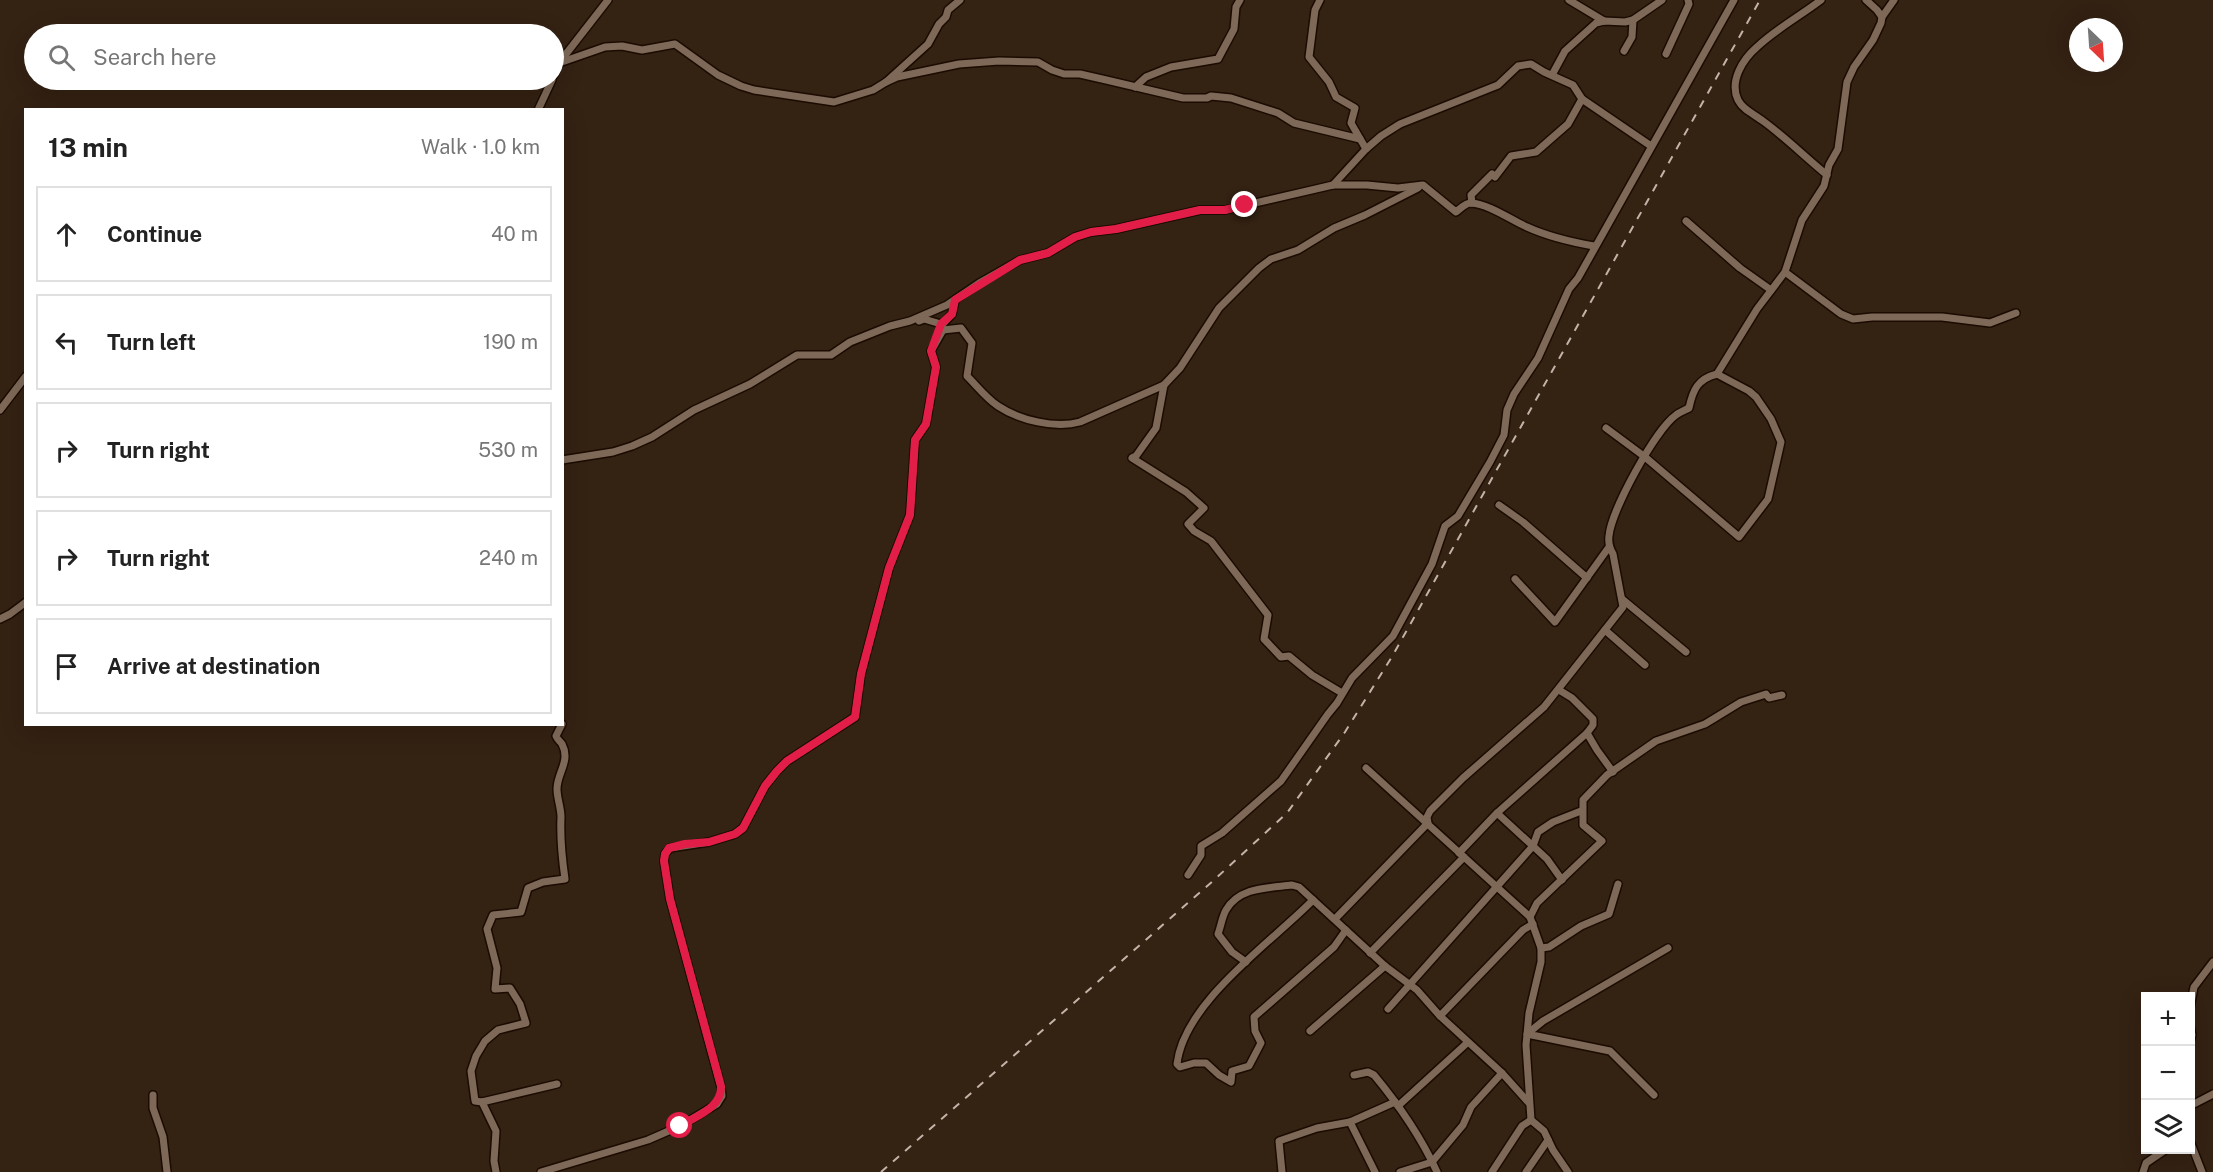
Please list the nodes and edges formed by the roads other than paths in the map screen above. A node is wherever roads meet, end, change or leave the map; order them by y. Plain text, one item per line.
1 (608, 0) edge
2 (960, 0) edge
3 (1240, 0) edge
4 (1320, 0) edge
5 (1569, 0) edge
6 (1653, 0) edge
7 (1662, 0) edge
8 (1688, 0) edge
9 (1734, 0) edge
10 (1821, 0) edge
11 (1866, 0) edge
12 (1894, 0) edge
13 (1649, 8) junction
14 (1882, 17) junction
15 (1633, 20) junction
16 (1604, 21) junction
17 (1624, 51) dead end
18 (1666, 54) dead end
19 (564, 57) edge
20 (564, 61) edge
21 (1552, 75) junction
22 (886, 82) junction
23 (1135, 87) junction
24 (547, 90) edge
25 (1582, 99) junction
26 (539, 108) edge
27 (1360, 139) junction
28 (1651, 146) junction
29 (1366, 149) junction
30 (1827, 175) junction
31 (1333, 185) junction
32 (1423, 185) junction
33 (1472, 203) junction
34 (1686, 221) dead end
35 (1594, 246) junction
36 (1785, 272) junction
37 (1771, 290) junction
38 (955, 300) junction
39 (2016, 314) dead end
40 (910, 321) junction
41 (942, 327) junction
42 (1717, 374) junction
43 (24, 379) edge
44 (1164, 385) junction
45 (0, 410) edge
46 (1606, 428) dead end
47 (1645, 457) junction
48 (564, 460) edge
49 (1499, 505) dead end
50 (1609, 547) junction
51 (1587, 578) junction
52 (1515, 579) dead end
53 (1622, 598) junction
54 (24, 604) edge
55 (0, 619) edge
56 (1605, 630) junction
57 (1686, 652) dead end
58 (1645, 665) dead end
59 (1560, 690) junction
60 (1342, 693) junction
61 (1782, 695) dead end
62 (561, 726) edge
63 (1587, 733) junction
64 (1366, 768) dead end
65 (1613, 772) junction
66 (1581, 811) junction
67 (1497, 813) junction
68 (1428, 823) junction
69 (1533, 846) junction
70 (1462, 855) junction
71 (1188, 875) dead end
72 (1562, 880) junction
73 (1618, 884) dead end
74 (1497, 887) junction
75 (1313, 900) junction
76 (1335, 919) junction
77 (1532, 921) junction
78 (1346, 930) junction
79 (1541, 948) junction
80 (1668, 948) dead end
81 (1370, 953) junction
82 (1246, 962) junction
83 (2213, 962) edge
84 (1384, 966) junction
85 (1409, 984) junction
86 (2193, 992) edge
87 (1388, 1009) dead end
88 (1440, 1016) junction
89 (1310, 1031) dead end
90 (1527, 1034) junction
91 (1467, 1042) junction
92 (1502, 1073) junction
93 (1354, 1075) dead end
94 (557, 1084) dead end
95 (153, 1095) dead end
96 (1654, 1095) dead end
97 (2213, 1095) edge
98 (482, 1102) junction
99 (1397, 1104) junction
100 (1530, 1104) junction
101 (2195, 1104) edge
102 (1531, 1120) junction
103 (1350, 1122) junction
104 (1548, 1140) junction
105 (2195, 1152) edge
106 (2158, 1154) edge
107 (1432, 1162) junction
108 (167, 1172) edge
109 (496, 1172) edge
110 (541, 1172) edge
111 (1282, 1172) edge
112 (1375, 1172) edge
113 (1400, 1172) edge
114 (1437, 1172) edge
115 (1492, 1172) edge
116 (1526, 1172) edge
117 (1568, 1172) edge
118 (2143, 1172) edge
119 (2202, 1172) edge

1 - 19 street
2 - 22 street
3 - 23 street
4 - 27 street
5 - 16 street
6 - 13 street
7 - 13 street
8 - 18 street
9 - 28 street
10 - 30 street
11 - 14 street
12 - 14 street
13 - 15 street
14 - 30 street
15 - 16 street
15 - 17 street
16 - 21 street
20 - 22 street
21 - 25 street
21 - 29 street
22 - 23 street
23 - 27 street
24 - 26 street
25 - 28 street
25 - 33 street
27 - 29 street
28 - 35 street
29 - 31 street
30 - 36 street
31 - 32 street
31 - 38 street
32 - 33 street
32 - 44 street
33 - 35 street
34 - 37 street
35 - 60 street
36 - 37 street
36 - 39 street
37 - 42 street
38 - 40 street
38 - 41 street
40 - 41 street
40 - 48 street
41 - 44 street
41 - 110 street
42 - 47 street
42 - 47 street
43 - 45 street
44 - 60 street
46 - 47 street
47 - 50 street
49 - 51 street
50 - 51 street
50 - 53 street
51 - 52 street
53 - 56 street
53 - 57 street
54 - 55 street
56 - 58 street
56 - 59 street
59 - 63 street
59 - 68 street
60 - 71 street
61 - 65 street
62 - 98 street
63 - 65 street
63 - 67 street
64 - 68 street
65 - 66 street
66 - 69 street
66 - 72 street
67 - 69 street
67 - 70 street
68 - 70 street
68 - 76 street
69 - 72 street
69 - 74 street
70 - 74 street
70 - 81 street
72 - 77 street
73 - 79 street
74 - 77 street
74 - 85 street
75 - 76 street
75 - 82 street
75 - 82 street
76 - 78 street
77 - 79 street
77 - 88 street
78 - 81 street
78 - 82 street
79 - 90 street
80 - 90 street
81 - 84 street
83 - 86 street
84 - 85 street
84 - 89 street
85 - 87 street
85 - 88 street
88 - 91 street
90 - 96 street
90 - 100 street
91 - 92 street
91 - 99 street
92 - 100 street
92 - 107 street
93 - 99 street
94 - 98 street
95 - 108 street
97 - 101 street
98 - 109 street
99 - 103 street
99 - 107 street
100 - 102 street
102 - 104 street
102 - 115 street
103 - 111 street
103 - 112 street
104 - 116 street
104 - 117 street
105 - 119 street
106 - 118 street
107 - 113 street
107 - 114 street

